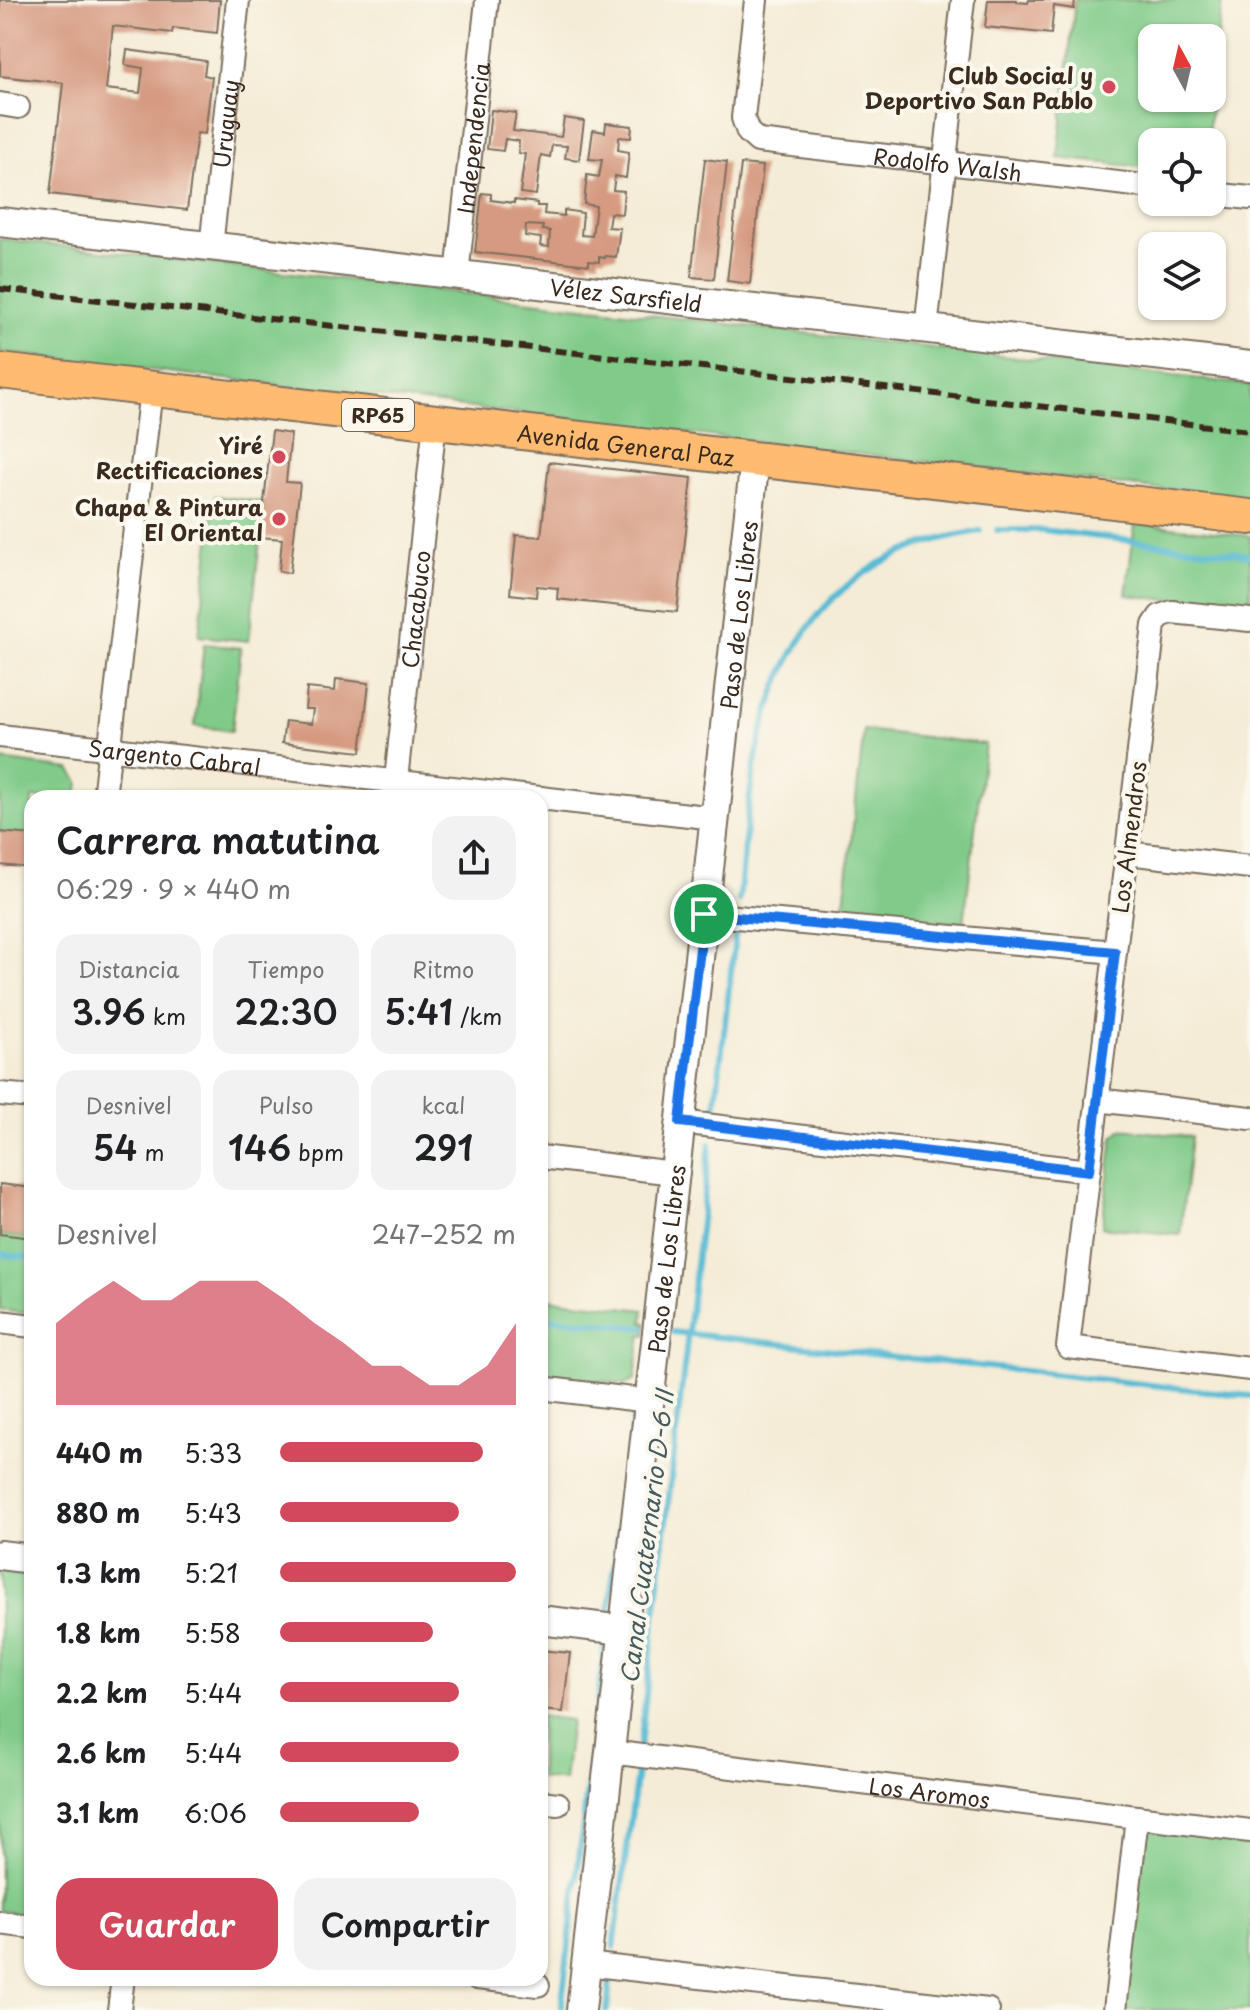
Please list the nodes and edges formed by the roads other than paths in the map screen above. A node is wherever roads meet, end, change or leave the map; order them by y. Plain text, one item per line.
1 (238, 0) edge
2 (487, 0) edge
3 (756, 0) edge
4 (963, 0) edge
5 (944, 163) junction
6 (1138, 185) edge
7 (1226, 195) edge
8 (1250, 198) edge
9 (0, 222) edge
10 (211, 247) junction
11 (457, 275) junction
12 (926, 329) junction
13 (1250, 366) edge
14 (0, 371) edge
15 (151, 389) junction
16 (435, 422) junction
17 (755, 459) junction
18 (1250, 517) edge
19 (1250, 620) edge
20 (0, 736) edge
21 (110, 748) junction
22 (105, 790) edge
23 (395, 790) edge
24 (548, 799) edge
25 (715, 818) junction
26 (1127, 853) junction
27 (1250, 867) edge
28 (704, 914) junction
29 (1115, 952) junction
30 (0, 1094) edge
31 (24, 1096) edge
32 (1097, 1100) junction
33 (1250, 1118) edge
34 (680, 1122) junction
35 (548, 1158) edge
36 (1089, 1171) junction
37 (674, 1173) junction
38 (0, 1322) edge
39 (24, 1325) edge
40 (1250, 1369) edge
41 (548, 1389) edge
42 (649, 1401) junction
43 (0, 1555) edge
44 (24, 1558) edge
45 (548, 1621) edge
46 (623, 1630) junction
47 (610, 1752) junction
48 (1137, 1817) junction
49 (1250, 1831) edge
50 (0, 1923) edge
51 (24, 1926) edge
52 (586, 1964) junction
53 (122, 1986) edge
54 (119, 2010) edge
55 (581, 2010) edge
56 (988, 2010) edge
57 (1115, 2010) edge

1 - 10 street, Uruguay
2 - 11 street, Independencia
3 - 5 street, Rodolfo Walsh
4 - 5 street
5 - 6 street, Rodolfo Walsh
5 - 12 street
7 - 8 street
9 - 10 street, Vélez Sarsfield
10 - 11 street, Vélez Sarsfield
11 - 12 street, Vélez Sarsfield
12 - 13 street, Vélez Sarsfield
14 - 15 main road, Avenida General Paz / RP65
15 - 16 main road, Avenida General Paz / RP65
15 - 21 street
16 - 17 main road, Avenida General Paz / RP65
16 - 23 street, Chacabuco
17 - 18 main road, Avenida General Paz / RP65
17 - 25 street, Paso de Los Libres
19 - 26 street, Los Almendros
20 - 21 street, Sargento Cabral
21 - 22 street
21 - 23 street, Sargento Cabral
24 - 25 street, Sargento Cabral
25 - 28 street, Paso de Los Libres
26 - 27 street
26 - 29 street, Los Almendros
28 - 29 street
28 - 34 street, Paso de Los Libres
29 - 32 street, Los Almendros
30 - 31 street
32 - 33 street
32 - 36 street, Los Almendros
34 - 36 street
34 - 37 street, Paso de Los Libres
35 - 37 street
36 - 40 street, Los Almendros
37 - 42 street, Paso de Los Libres
38 - 39 street
41 - 42 street
42 - 46 street, Paso de Los Libres
43 - 44 street
45 - 46 street
46 - 47 street, Paso de Los Libres
47 - 48 street, Los Aromos
47 - 52 street, Paso de Los Libres
48 - 49 street, Los Aromos
48 - 57 street
50 - 51 street
52 - 55 street, Paso de Los Libres
52 - 56 street
53 - 54 street

